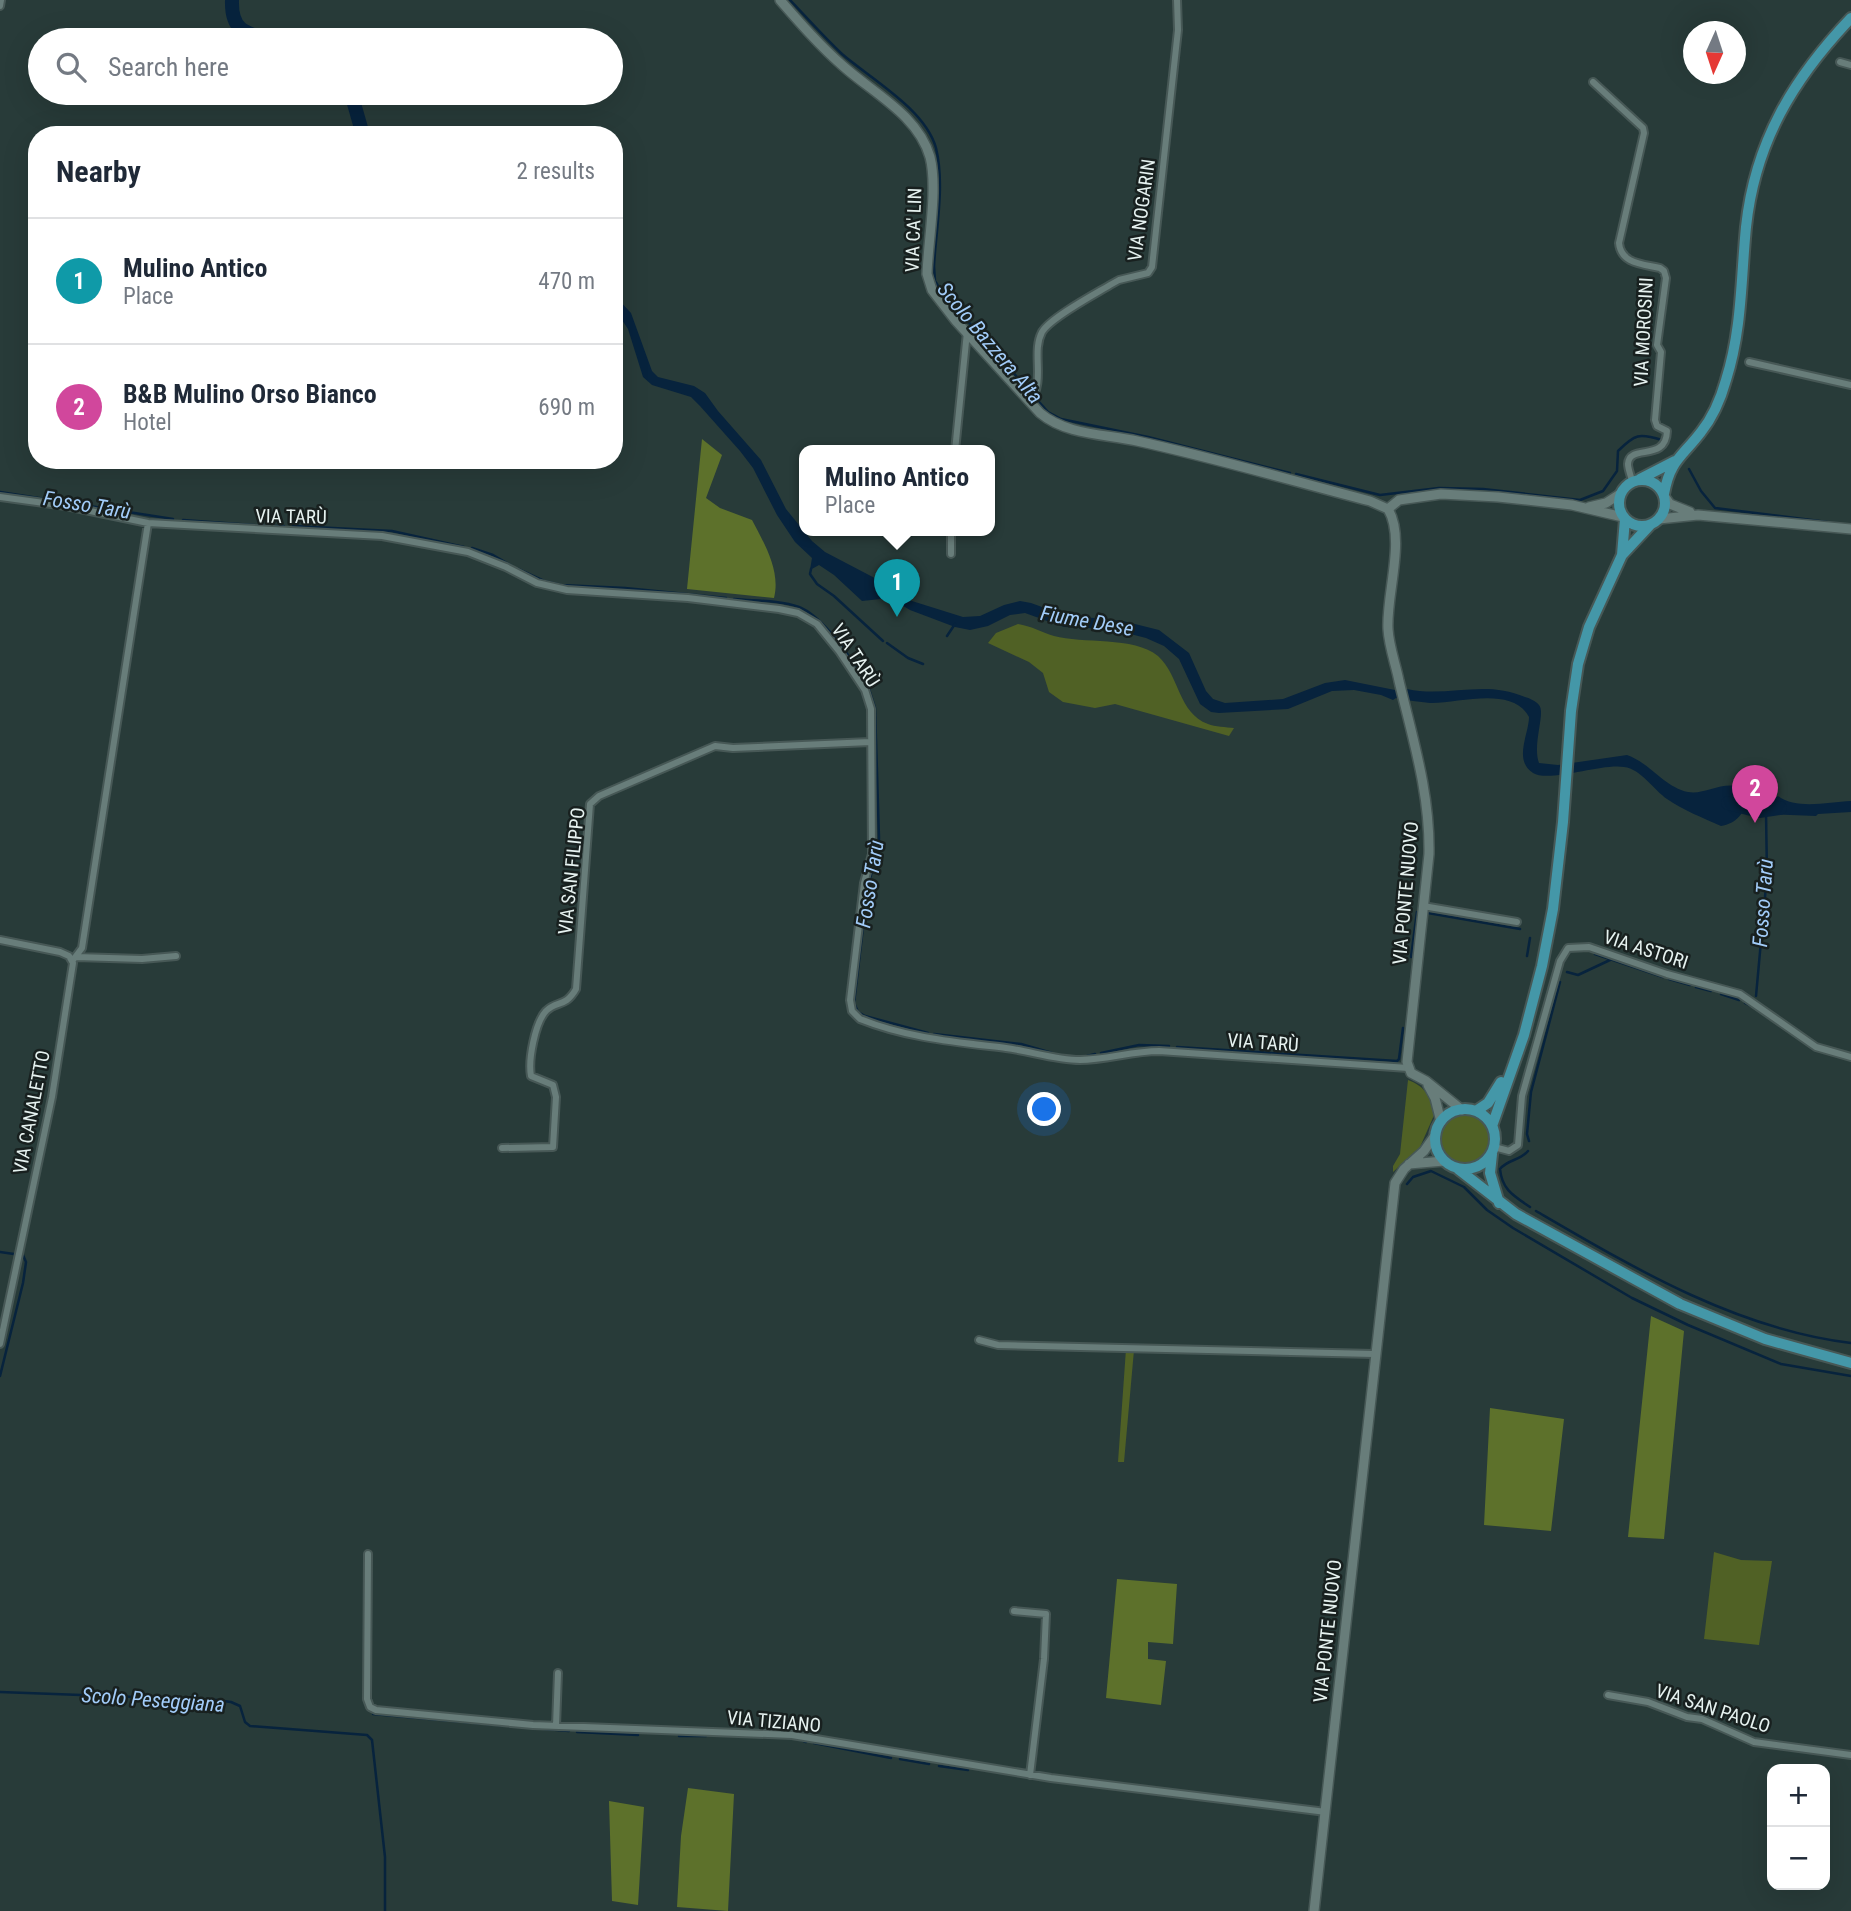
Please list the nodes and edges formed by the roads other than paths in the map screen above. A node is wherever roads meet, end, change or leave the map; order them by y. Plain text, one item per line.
1 (1, 0) edge
2 (780, 0) edge
3 (1177, 0) edge
4 (0, 6) edge
5 (1851, 19) edge
6 (1840, 62) dead end
7 (1851, 65) edge
8 (1593, 82) dead end
9 (967, 332) junction
10 (1749, 362) dead end
11 (1851, 385) edge
12 (1033, 397) junction
13 (956, 445) edge
14 (1675, 461) junction
15 (1636, 480) junction
16 (1620, 494) junction
17 (1664, 495) junction
18 (0, 497) edge
19 (1587, 508) junction
20 (1388, 509) junction
21 (1698, 515) junction
22 (1624, 518) junction
23 (1655, 522) junction
24 (148, 523) junction
25 (1851, 529) edge
26 (951, 536) edge
27 (951, 554) dead end
28 (1622, 555) junction
29 (870, 742) junction
30 (1423, 906) junction
31 (1517, 922) dead end
32 (0, 940) edge
33 (176, 956) dead end
34 (75, 959) junction
35 (1851, 1057) edge
36 (1513, 1061) junction
37 (1408, 1068) junction
38 (1426, 1080) junction
39 (1462, 1110) junction
40 (1476, 1111) junction
41 (1441, 1122) junction
42 (1492, 1126) junction
43 (1436, 1134) junction
44 (502, 1148) dead end
45 (1493, 1151) junction
46 (1444, 1161) junction
47 (1409, 1164) junction
48 (1458, 1169) junction
49 (1499, 1203) junction
50 (979, 1340) dead end
51 (0, 1344) edge
52 (1374, 1354) junction
53 (1851, 1363) edge
54 (368, 1554) dead end
55 (1014, 1611) dead end
56 (558, 1673) dead end
57 (1608, 1695) dead end
58 (556, 1726) junction
59 (1851, 1755) edge
60 (1030, 1775) junction
61 (1326, 1812) junction
62 (1314, 1911) edge

1 - 4 street
2 - 9 street, VIA CA' LIN
3 - 12 street, VIA NOGARIN
5 - 14 main road
6 - 7 street
8 - 15 street, VIA MOROSINI
9 - 12 street, VIA CA' LIN
9 - 13 street
10 - 11 street
12 - 20 street, VIA CA' LIN
14 - 15 main road
14 - 17 main road
15 - 16 main road
15 - 17 main road
16 - 19 street
16 - 22 main road
17 - 21 street
17 - 23 main road
18 - 24 street, VIA TARÙ
19 - 20 street
19 - 22 street
20 - 30 street, VIA PONTE NUOVO
21 - 23 street
21 - 25 street
22 - 23 main road
22 - 28 main road
23 - 28 main road
24 - 29 street, VIA TARÙ
24 - 34 street, VIA CANALETTO
26 - 27 street
28 - 36 main road
29 - 37 street, VIA TARÙ
29 - 44 street, VIA SAN FILIPPO
30 - 31 street
30 - 37 street, VIA PONTE NUOVO
32 - 34 street
33 - 34 street
34 - 51 street, VIA CANALETTO
35 - 45 street, VIA ASTORI
36 - 40 main road
36 - 42 main road
37 - 38 street
38 - 39 street
38 - 41 street
39 - 40 main road
39 - 41 main road
40 - 42 main road
41 - 43 main road
42 - 45 main road
43 - 46 main road
43 - 47 street, VIA PONTE NUOVO
45 - 48 main road
45 - 49 main road
46 - 47 street
46 - 48 main road
47 - 52 street, VIA PONTE NUOVO
48 - 49 main road
49 - 53 main road
50 - 52 street
52 - 61 street, VIA PONTE NUOVO
54 - 58 street, VIA TIZIANO
55 - 60 street
56 - 58 street
57 - 59 street, VIA SAN PAOLO
58 - 60 street, VIA TIZIANO
60 - 61 street, VIA TIZIANO
61 - 62 street, VIA PONTE NUOVO

